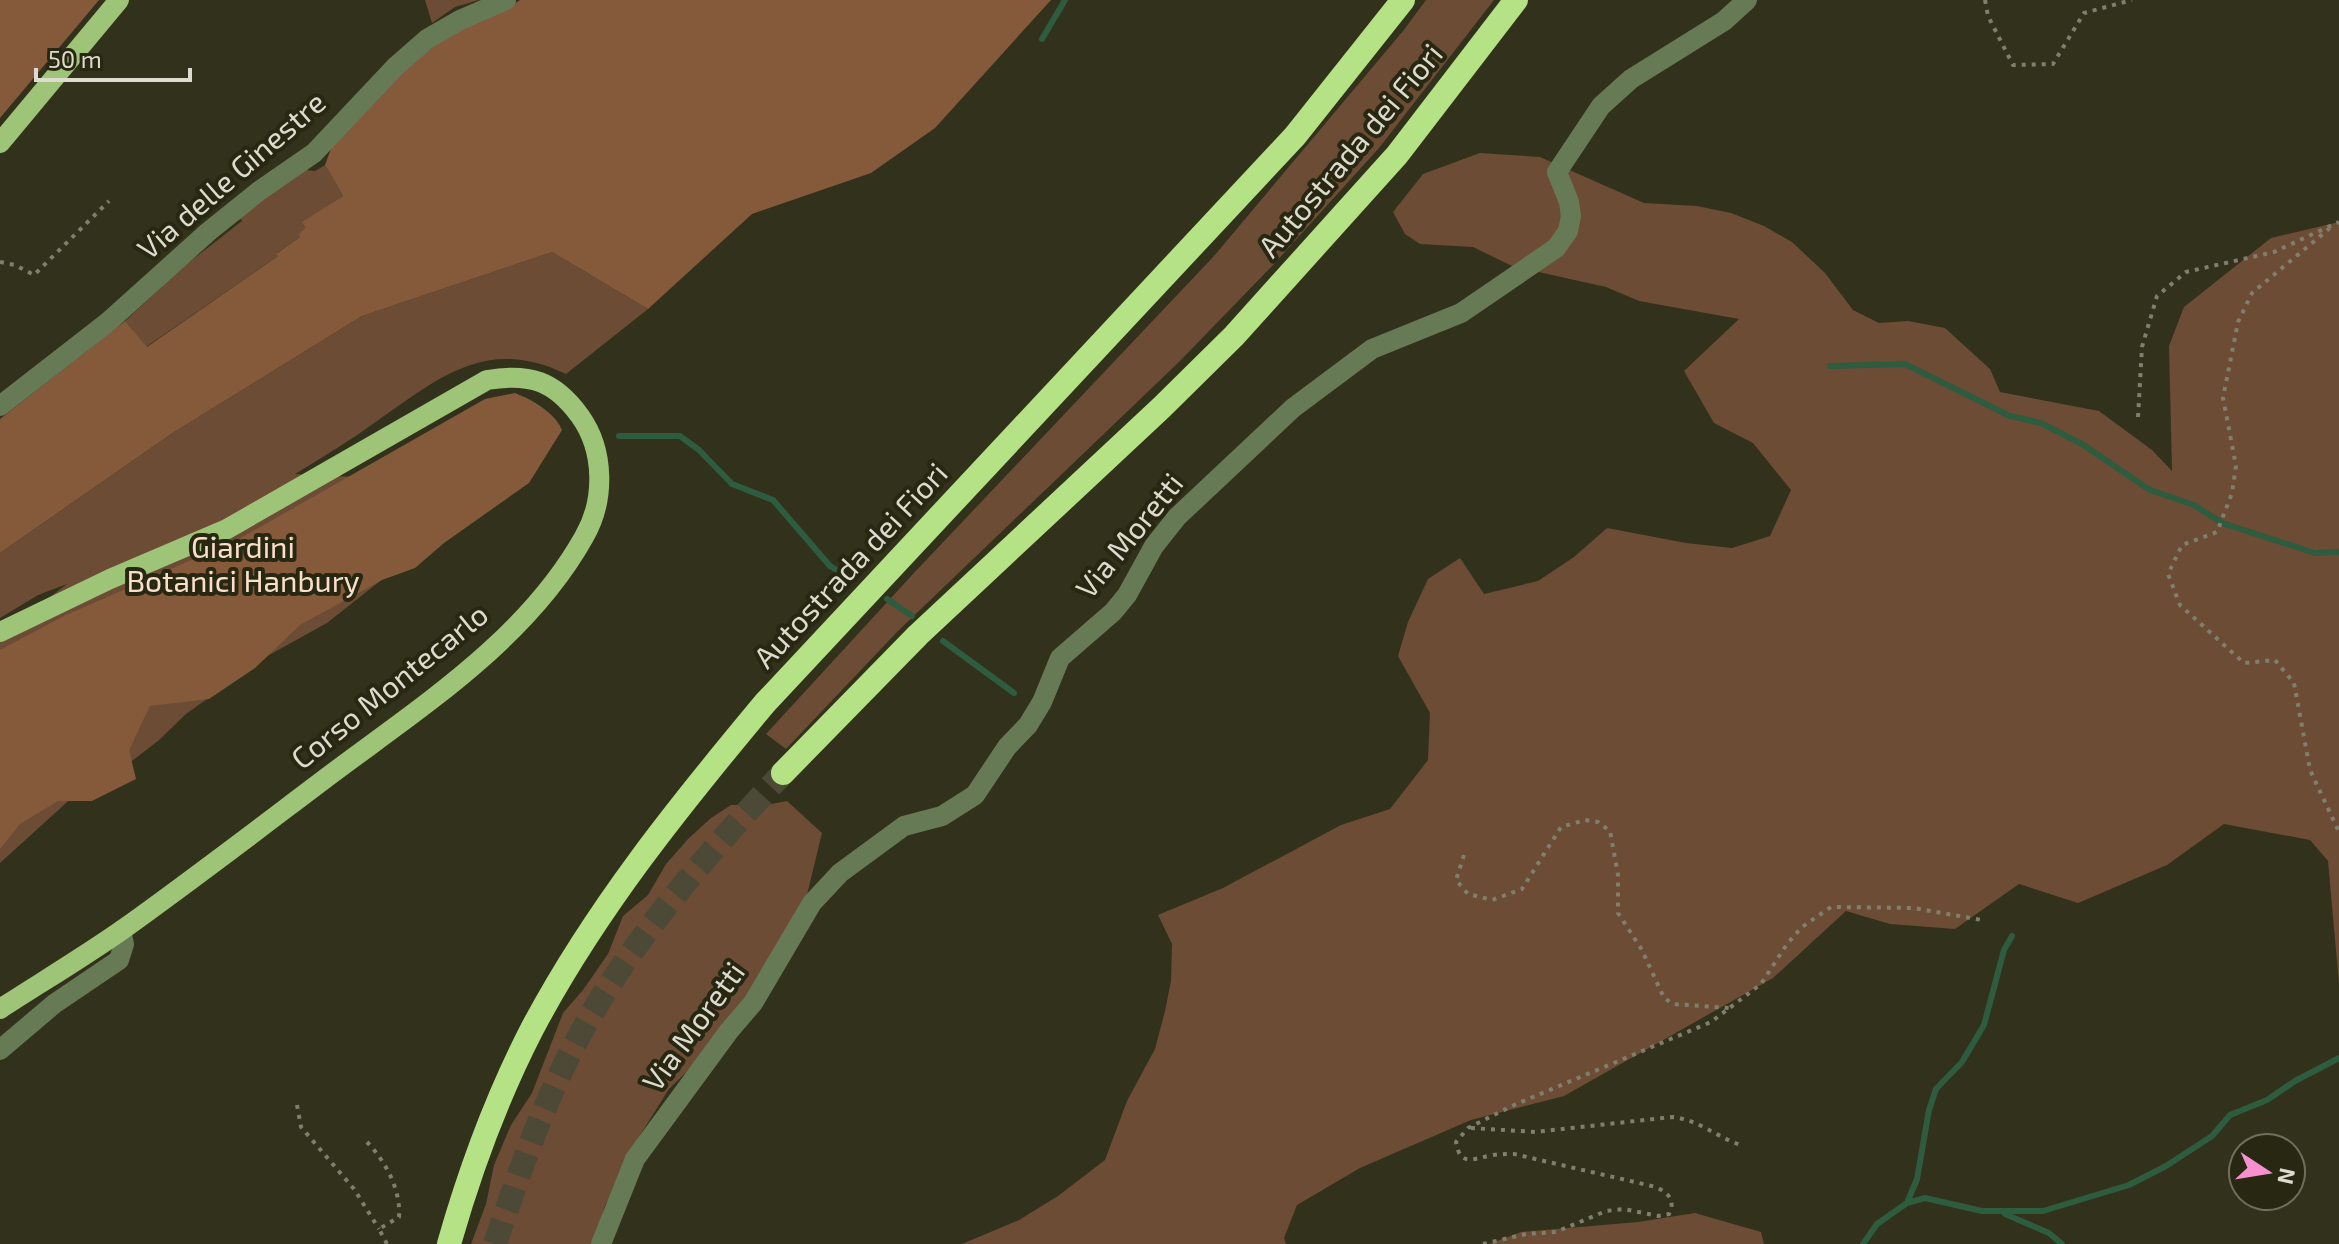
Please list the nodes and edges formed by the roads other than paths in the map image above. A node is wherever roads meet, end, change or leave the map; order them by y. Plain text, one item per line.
1 (119, 0) edge
2 (506, 0) edge
3 (1403, 0) edge
4 (1516, 0) edge
5 (1747, 0) edge
6 (0, 143) edge
7 (0, 406) edge
8 (0, 632) edge
9 (783, 773) tunnel mouth
10 (121, 931) junction
11 (0, 1009) edge
12 (0, 1050) edge
13 (449, 1244) edge
14 (601, 1244) edge

1 - 6 main road
2 - 7 street, Via delle Ginestre
3 - 13 highway, Autostrada dei Fiori
4 - 9 highway, Autostrada dei Fiori
5 - 14 street, Via Moretti
8 - 10 main road, Corso Montecarlo
10 - 11 main road, Corso Montecarlo
10 - 12 street

